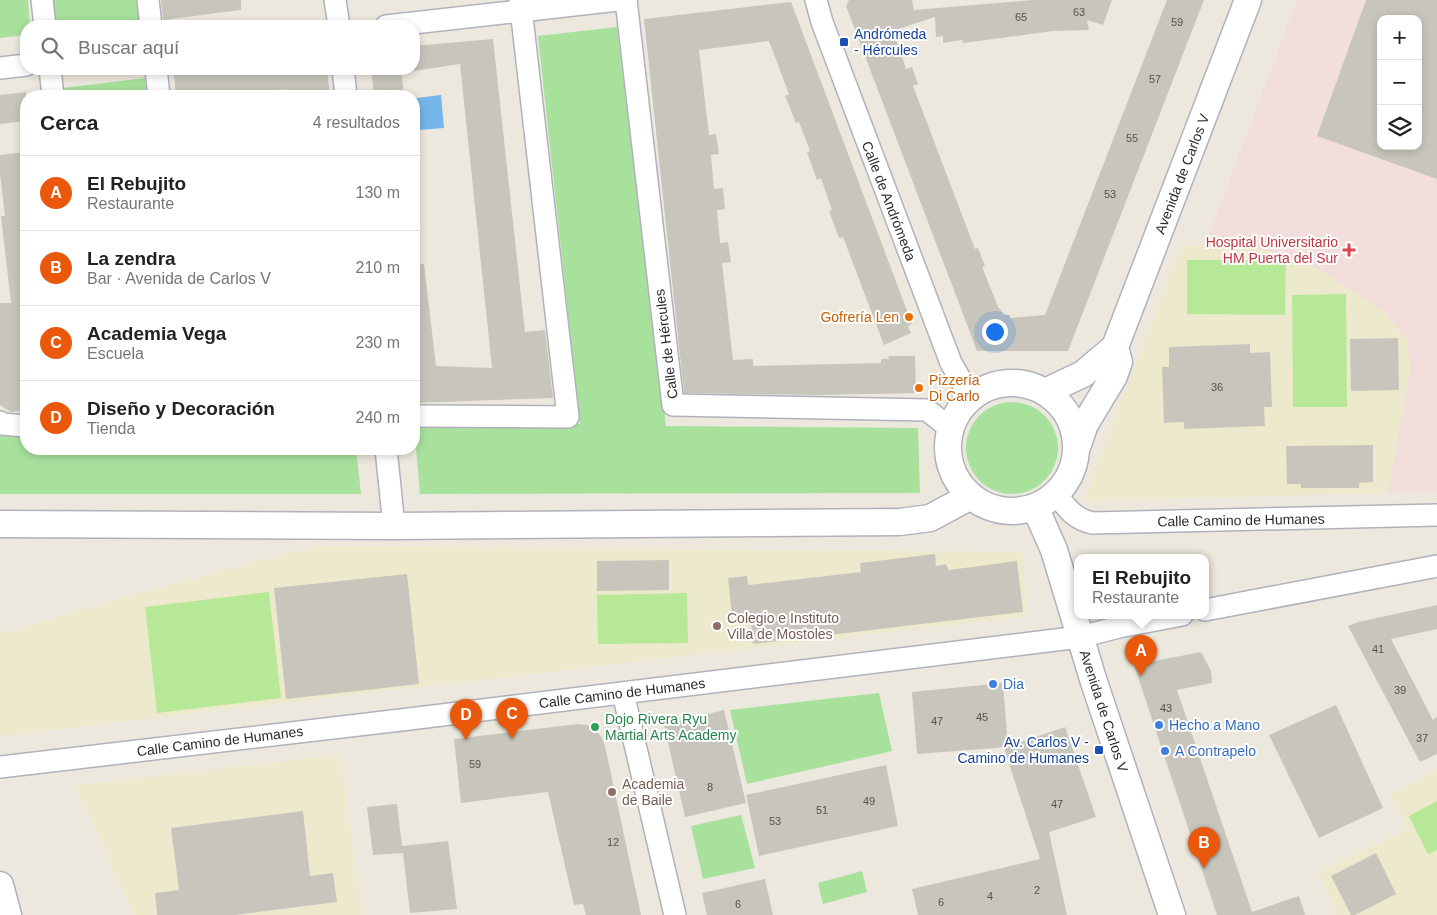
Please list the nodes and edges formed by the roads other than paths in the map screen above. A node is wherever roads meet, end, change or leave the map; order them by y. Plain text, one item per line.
1 (42, 0) edge
2 (148, 0) edge
3 (335, 0) edge
4 (618, 0) edge
5 (626, 0) edge
6 (816, 0) edge
7 (1248, 0) edge
8 (521, 6) edge
9 (44, 20) edge
10 (150, 20) edge
11 (337, 20) edge
12 (420, 21) edge
13 (20, 66) edge
14 (0, 68) edge
15 (51, 75) edge
16 (157, 75) edge
17 (344, 75) edge
18 (52, 90) edge
19 (158, 90) edge
20 (345, 90) edge
21 (1115, 347) junction
22 (1046, 392) junction
23 (971, 398) junction
24 (420, 416) edge
25 (0, 422) edge
26 (20, 426) edge
27 (951, 429) junction
28 (1076, 450) junction
29 (387, 455) edge
30 (971, 496) junction
31 (1046, 500) junction
32 (1437, 516) edge
33 (0, 524) edge
34 (394, 526) junction
35 (1437, 566) edge
36 (1209, 609) edge
37 (1074, 617) edge
38 (1075, 619) edge
39 (1161, 619) edge
40 (1080, 637) junction
41 (623, 693) junction
42 (0, 767) edge
43 (0, 885) edge
44 (8, 915) edge
45 (675, 915) edge
46 (1172, 915) edge

1 - 9 street
2 - 10 street
3 - 11 street
4 - 8 street
5 - 27 street, Calle de Hércules
6 - 23 street, Calle de Andrómeda
7 - 21 street, Avenida de Carlos V
8 - 12 street
8 - 24 street
13 - 14 street
15 - 18 street
16 - 19 street
17 - 20 street
21 - 22 street, Avenida de Carlos V
21 - 28 street, Avenida de Carlos V
22 - 23 street
22 - 28 street
23 - 27 street
25 - 26 street
27 - 30 street
28 - 31 street
29 - 34 street
30 - 31 street
30 - 34 street
31 - 32 street, Calle Camino de Humanes
31 - 37 street, Avenida de Carlos V
33 - 34 street
35 - 36 street
38 - 40 street, Avenida de Carlos V
39 - 40 street, Calle Camino de Humanes
40 - 41 street, Calle Camino de Humanes
40 - 46 street, Avenida de Carlos V
41 - 42 street, Calle Camino de Humanes
41 - 45 street
43 - 44 street

